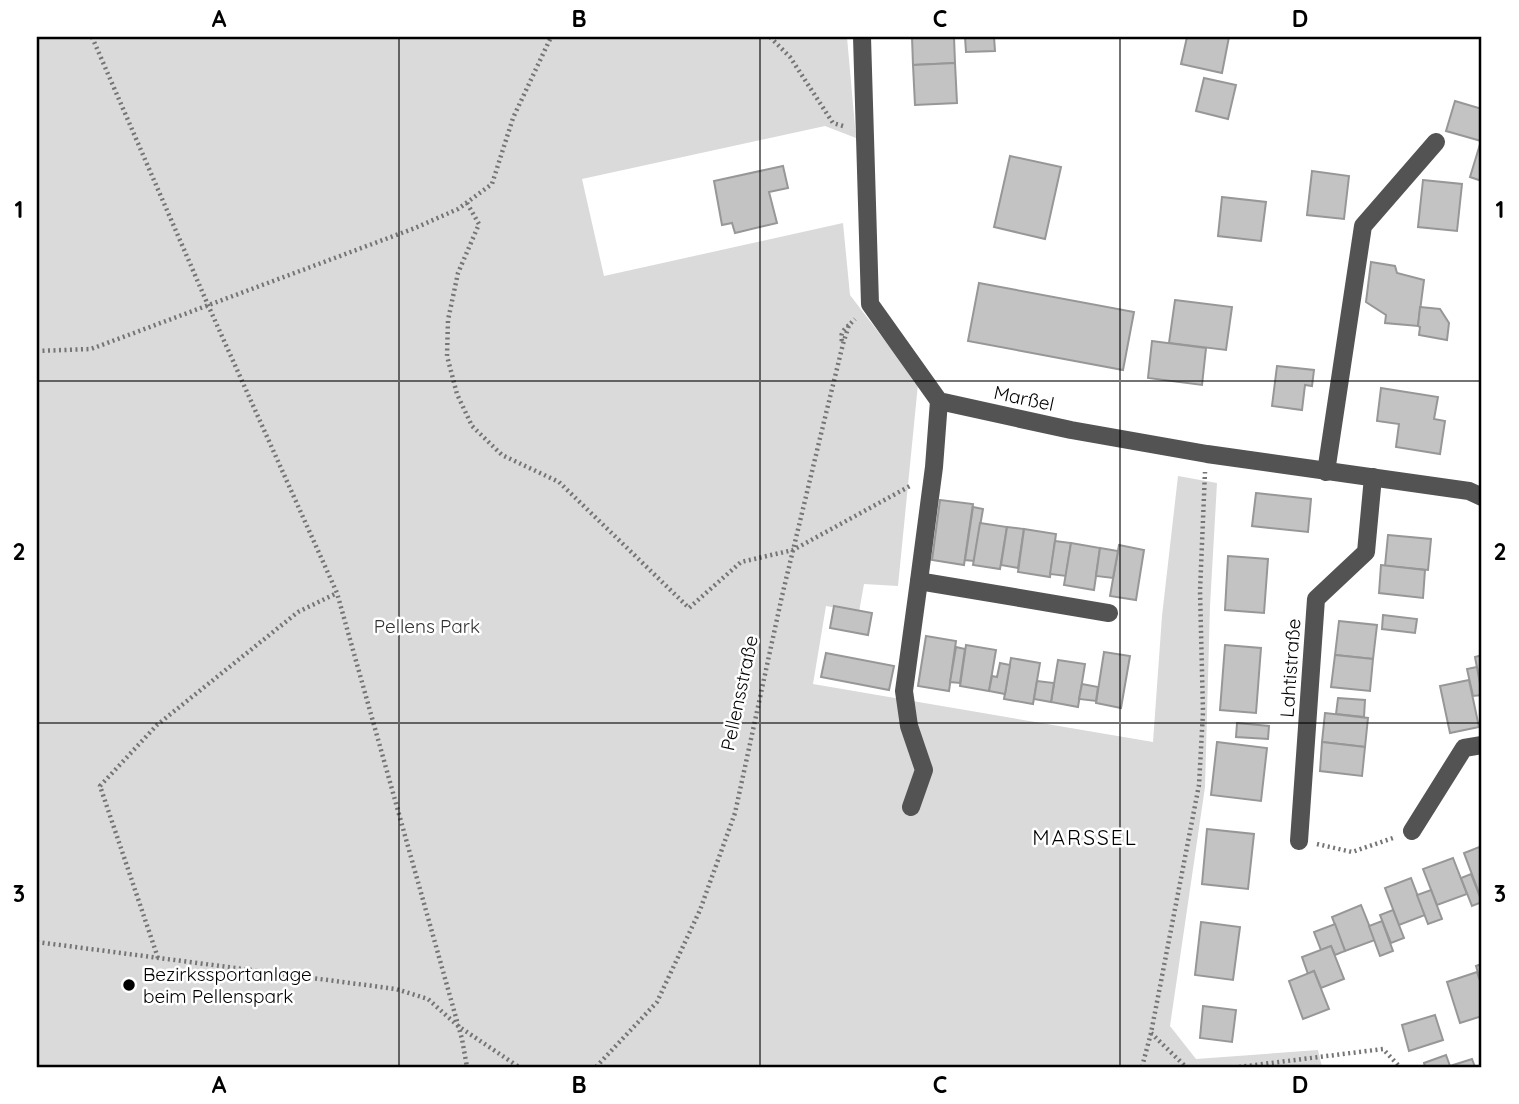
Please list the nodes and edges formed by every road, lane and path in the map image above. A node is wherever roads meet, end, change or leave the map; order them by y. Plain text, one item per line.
1 (92, 37) edge
2 (551, 37) edge
3 (770, 37) edge
4 (862, 37) edge
5 (863, 131) junction
6 (1436, 142) dead end
7 (467, 203) junction
8 (208, 304) junction
9 (870, 304) junction
10 (37, 351) edge
11 (939, 401) junction
12 (1207, 454) junction
13 (1326, 471) junction
14 (933, 473) junction
15 (1373, 477) junction
16 (1482, 497) edge
17 (793, 550) junction
18 (919, 581) junction
19 (337, 593) junction
20 (1109, 613) dead end
21 (1482, 745) edge
22 (911, 807) dead end
23 (1412, 831) joint
24 (1299, 841) joint
25 (37, 942) edge
26 (158, 958) junction
27 (458, 1026) junction
28 (1151, 1033) junction
29 (467, 1067) edge
30 (519, 1067) edge
31 (596, 1067) edge
32 (1142, 1067) edge
33 (1186, 1067) edge
34 (1239, 1067) edge
35 (1400, 1067) edge

1 - 8 path
2 - 7 path
3 - 5 path
4 - 5 street
5 - 9 street
6 - 13 street
7 - 8 path
7 - 17 path
8 - 10 path
8 - 19 path
9 - 11 street
9 - 17 path, Pellensstraße
11 - 12 street, Marßel
11 - 14 street
12 - 13 street, Marßel
12 - 28 path
13 - 15 street, Marßel
14 - 17 path
14 - 18 street
15 - 16 street, Marßel
15 - 24 street, Lahtistraße
17 - 31 path, Pellensstraße
18 - 20 street
18 - 22 street
19 - 26 path
19 - 27 path
21 - 23 street
23 - 24 path
25 - 26 path
26 - 27 path
27 - 29 path
27 - 30 path
28 - 32 path
28 - 33 path
34 - 35 path

